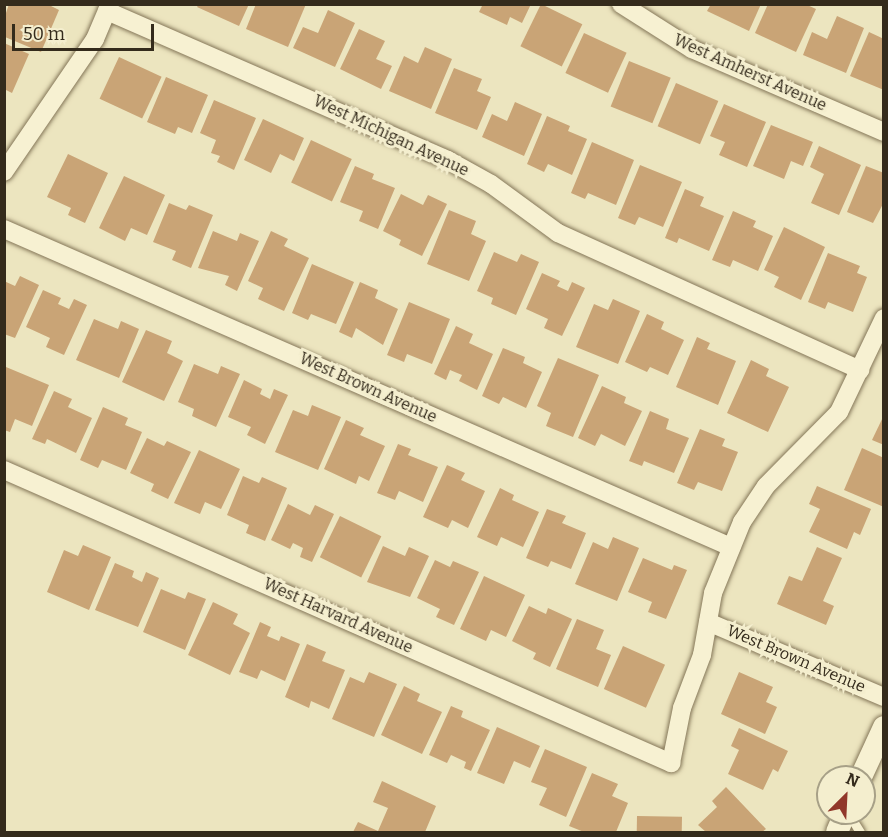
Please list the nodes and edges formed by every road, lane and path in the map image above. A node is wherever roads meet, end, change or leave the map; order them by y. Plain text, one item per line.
1 (621, 4) edge
2 (108, 8) edge
3 (884, 132) edge
4 (4, 172) edge
5 (4, 229) edge
6 (884, 318) edge
7 (860, 370) junction
8 (4, 470) edge
9 (731, 547) junction
10 (708, 622) junction
11 (884, 697) edge
12 (884, 727) edge
13 (867, 765) edge

1 - 3 street, West Amherst Avenue
2 - 4 street
2 - 7 street, West Michigan Avenue
5 - 9 street, West Brown Avenue
6 - 7 street
7 - 9 street
8 - 10 street, West Harvard Avenue
9 - 10 street
10 - 11 street, West Brown Avenue
12 - 13 street

